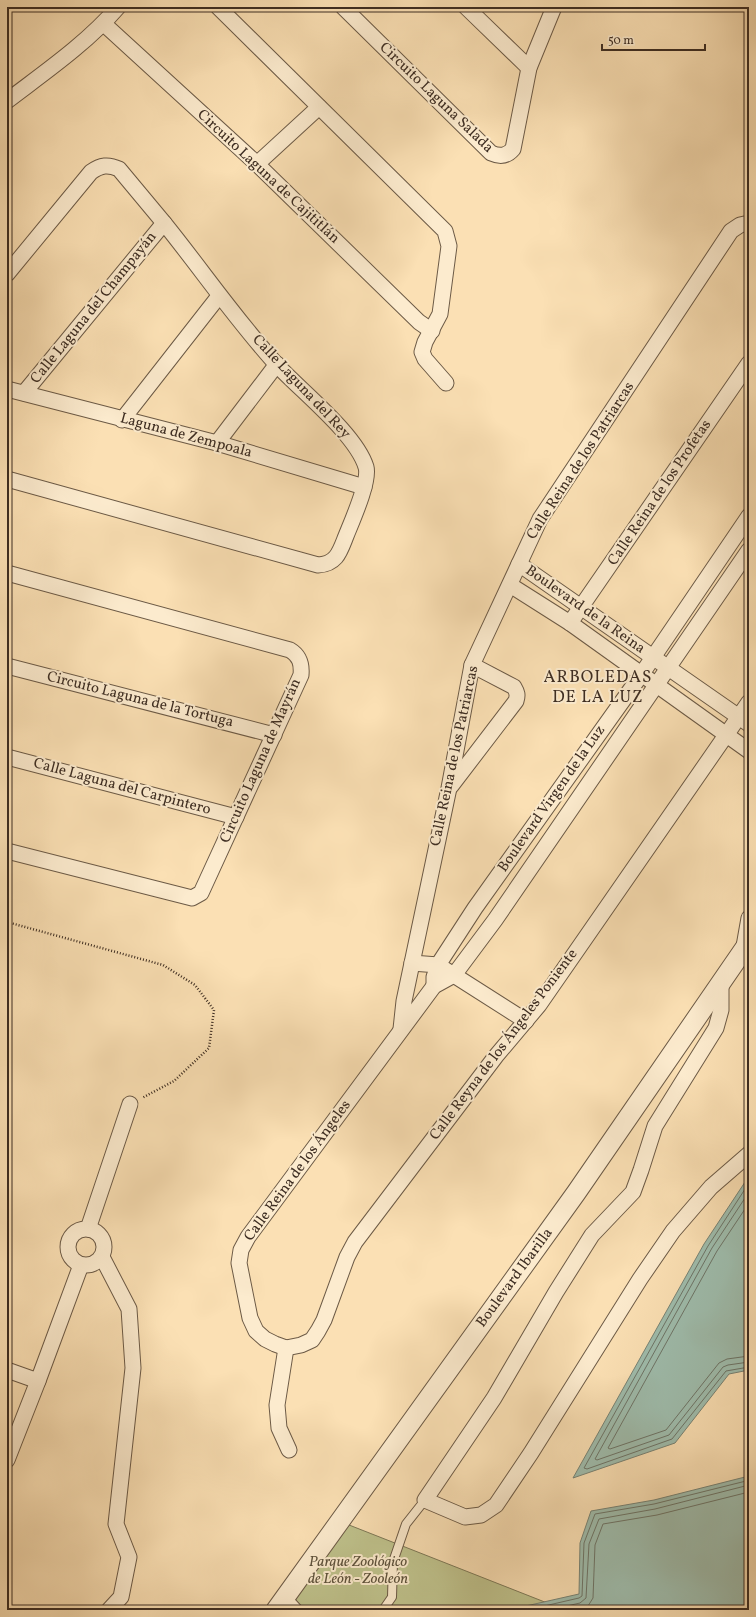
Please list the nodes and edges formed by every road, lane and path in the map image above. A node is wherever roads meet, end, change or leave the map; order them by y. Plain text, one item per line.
1 (118, 7) edge
2 (218, 7) edge
3 (343, 7) edge
4 (466, 7) edge
5 (554, 7) edge
6 (104, 24) junction
7 (529, 68) junction
8 (7, 101) edge
9 (319, 107) junction
10 (257, 164) junction
11 (164, 223) junction
12 (749, 223) edge
13 (7, 274) edge
14 (219, 296) junction
15 (432, 331) junction
16 (749, 363) edge
17 (277, 364) junction
18 (446, 383) dead end
19 (7, 388) edge
20 (24, 394) junction
21 (122, 420) junction
22 (217, 444) junction
23 (7, 479) edge
24 (364, 486) junction
25 (749, 516) edge
26 (749, 550) edge
27 (519, 564) junction
28 (7, 573) edge
29 (510, 585) junction
30 (581, 608) junction
31 (570, 623) junction
32 (653, 657) junction
33 (472, 665) junction
34 (7, 666) edge
35 (668, 668) junction
36 (641, 674) junction
37 (656, 685) junction
38 (749, 702) edge
39 (744, 721) edge
40 (274, 735) junction
41 (726, 735) junction
42 (749, 751) edge
43 (7, 757) edge
44 (449, 788) junction
45 (236, 818) junction
46 (7, 851) edge
47 (749, 918) edge
48 (7, 922) edge
49 (746, 947) edge
50 (412, 963) junction
51 (438, 965) junction
52 (454, 975) junction
53 (721, 984) junction
54 (434, 986) junction
55 (526, 1021) junction
56 (401, 1029) junction
57 (130, 1104) joint
58 (749, 1154) edge
59 (88, 1229) junction
60 (102, 1257) junction
61 (81, 1265) junction
62 (286, 1348) junction
63 (7, 1370) edge
64 (38, 1381) junction
65 (289, 1450) dead end
66 (7, 1460) edge
67 (425, 1500) junction
68 (287, 1605) edge
69 (109, 1610) edge
70 (383, 1610) edge

1 - 6 street
2 - 9 street
3 - 7 street, Circuito Laguna Salada
4 - 7 street
5 - 7 street, Circuito Laguna Salada
6 - 8 street
6 - 10 street, Circuito Laguna de Cajititlán
9 - 10 street
9 - 15 street
10 - 15 street, Circuito Laguna de Cajititlán
11 - 13 street, Calle Laguna del Rey
11 - 14 street, Calle Laguna del Rey
11 - 20 street, Calle Laguna del Champayán
12 - 27 street, Calle Reina de los Patriarcas
14 - 17 street, Calle Laguna del Rey
14 - 21 street
15 - 18 street
16 - 30 street, Calle Reina de los Profetas
17 - 22 street
17 - 24 street, Calle Laguna del Rey
19 - 20 street, Laguna de Zempoala
20 - 21 street, Laguna de Zempoala
21 - 22 street, Laguna de Zempoala
22 - 24 street, Laguna de Zempoala
23 - 24 street, Calle Laguna del Rey
25 - 32 street, Boulevard Virgen de la Luz
26 - 35 street, Boulevard Virgen de la Luz
27 - 29 street, Calle Reina de los Patriarcas
27 - 30 street, Boulevard de la Reina
28 - 40 street, Circuito Laguna de Mayrán
29 - 31 street, Boulevard de la Reina
29 - 33 street, Calle Reina de los Patriarcas
30 - 31 street, Calle Reina de los Profetas
30 - 32 street, Boulevard de la Reina
31 - 36 street, Boulevard de la Reina
32 - 35 street, Boulevard de la Reina
32 - 36 street, Boulevard Virgen de la Luz
33 - 44 street, Calle Reina de los Patriarcas
33 - 44 street
34 - 40 street, Circuito Laguna de la Tortuga
35 - 37 street, Boulevard Virgen de la Luz
35 - 39 street, Boulevard de la Reina
36 - 37 street, Boulevard de la Reina
36 - 51 street, Boulevard Virgen de la Luz
37 - 41 street, Boulevard de la Reina
37 - 52 street, Boulevard Virgen de la Luz
38 - 39 street, Calle Reyna de los Ángeles Poniente
39 - 41 street, Calle Reyna de los Ángeles Poniente
40 - 45 street, Circuito Laguna de Mayrán
41 - 42 street, Boulevard de la Reina
41 - 55 street, Calle Reyna de los Ángeles Poniente
43 - 45 street, Calle Laguna del Carpintero
44 - 50 street, Calle Reina de los Patriarcas
45 - 46 street, Circuito Laguna de Mayrán
47 - 49 street
48 - 57 path
49 - 53 street, Boulevard Ibarilla
50 - 51 street
50 - 56 street
51 - 52 street
51 - 54 street, Calle Reina de los Ángeles
52 - 54 street, Calle Reina de los Ángeles
52 - 55 street
53 - 67 street
53 - 68 street, Boulevard Ibarilla
54 - 56 street, Calle Reina de los Ángeles
55 - 62 street, Calle Reyna de los Ángeles Poniente
56 - 62 street, Calle Reina de los Ángeles
57 - 59 street
58 - 67 street
59 - 60 street
59 - 61 street
60 - 61 street
60 - 69 street
61 - 64 street
62 - 65 street
63 - 64 street
64 - 66 street
67 - 70 lane

